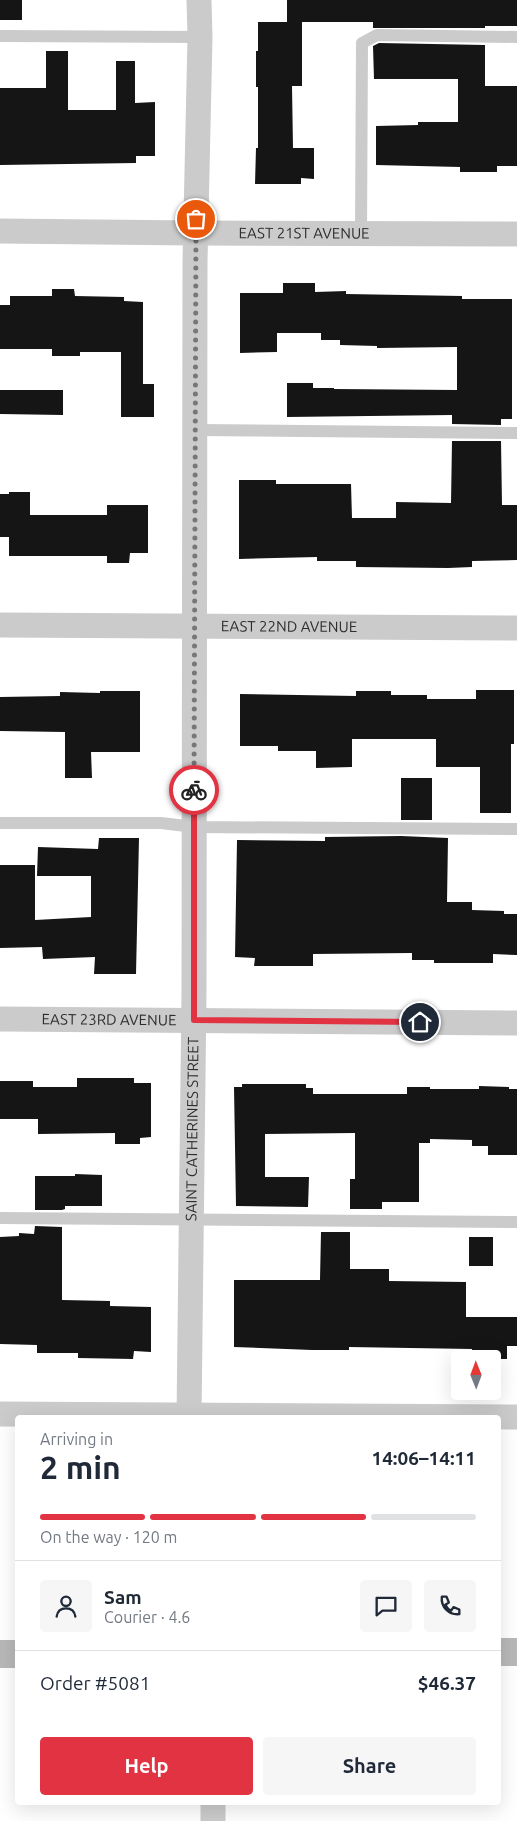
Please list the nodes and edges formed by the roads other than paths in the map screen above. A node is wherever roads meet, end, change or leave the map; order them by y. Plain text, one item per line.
1 (199, 0) edge
2 (0, 36) edge
3 (200, 37) junction
4 (517, 37) edge
5 (0, 231) edge
6 (361, 233) junction
7 (195, 234) junction
8 (517, 234) edge
9 (196, 430) junction
10 (517, 434) edge
11 (0, 625) edge
12 (194, 627) junction
13 (517, 628) edge
14 (0, 823) edge
15 (194, 827) junction
16 (517, 829) edge
17 (0, 1019) edge
18 (194, 1020) junction
19 (517, 1023) edge
20 (0, 1218) edge
21 (191, 1220) junction
22 (517, 1222) edge
23 (189, 1415) edge
24 (501, 1417) edge
25 (517, 1417) edge
26 (501, 1652) edge
27 (517, 1652) edge
28 (0, 1654) edge
29 (15, 1654) edge
30 (213, 1805) edge
31 (213, 1821) edge

1 - 3 street, SAINT CATHERINES STREET
2 - 3 lane
3 - 7 street, SAINT CATHERINES STREET
4 - 6 lane
5 - 7 street, EAST 21ST AVENUE
6 - 7 street, EAST 21ST AVENUE
6 - 8 street, EAST 21ST AVENUE
7 - 9 street, SAINT CATHERINES STREET
9 - 10 lane
9 - 12 street, SAINT CATHERINES STREET
11 - 12 street, EAST 22ND AVENUE
12 - 13 street, EAST 22ND AVENUE
12 - 15 street, SAINT CATHERINES STREET
14 - 15 lane
15 - 16 lane
15 - 18 street, SAINT CATHERINES STREET
17 - 18 street, EAST 23RD AVENUE
18 - 19 street, EAST 23RD AVENUE
18 - 21 street, SAINT CATHERINES STREET
20 - 21 lane
21 - 22 lane
21 - 23 street, SAINT CATHERINES STREET
24 - 25 street
26 - 27 main road
28 - 29 main road
30 - 31 street

